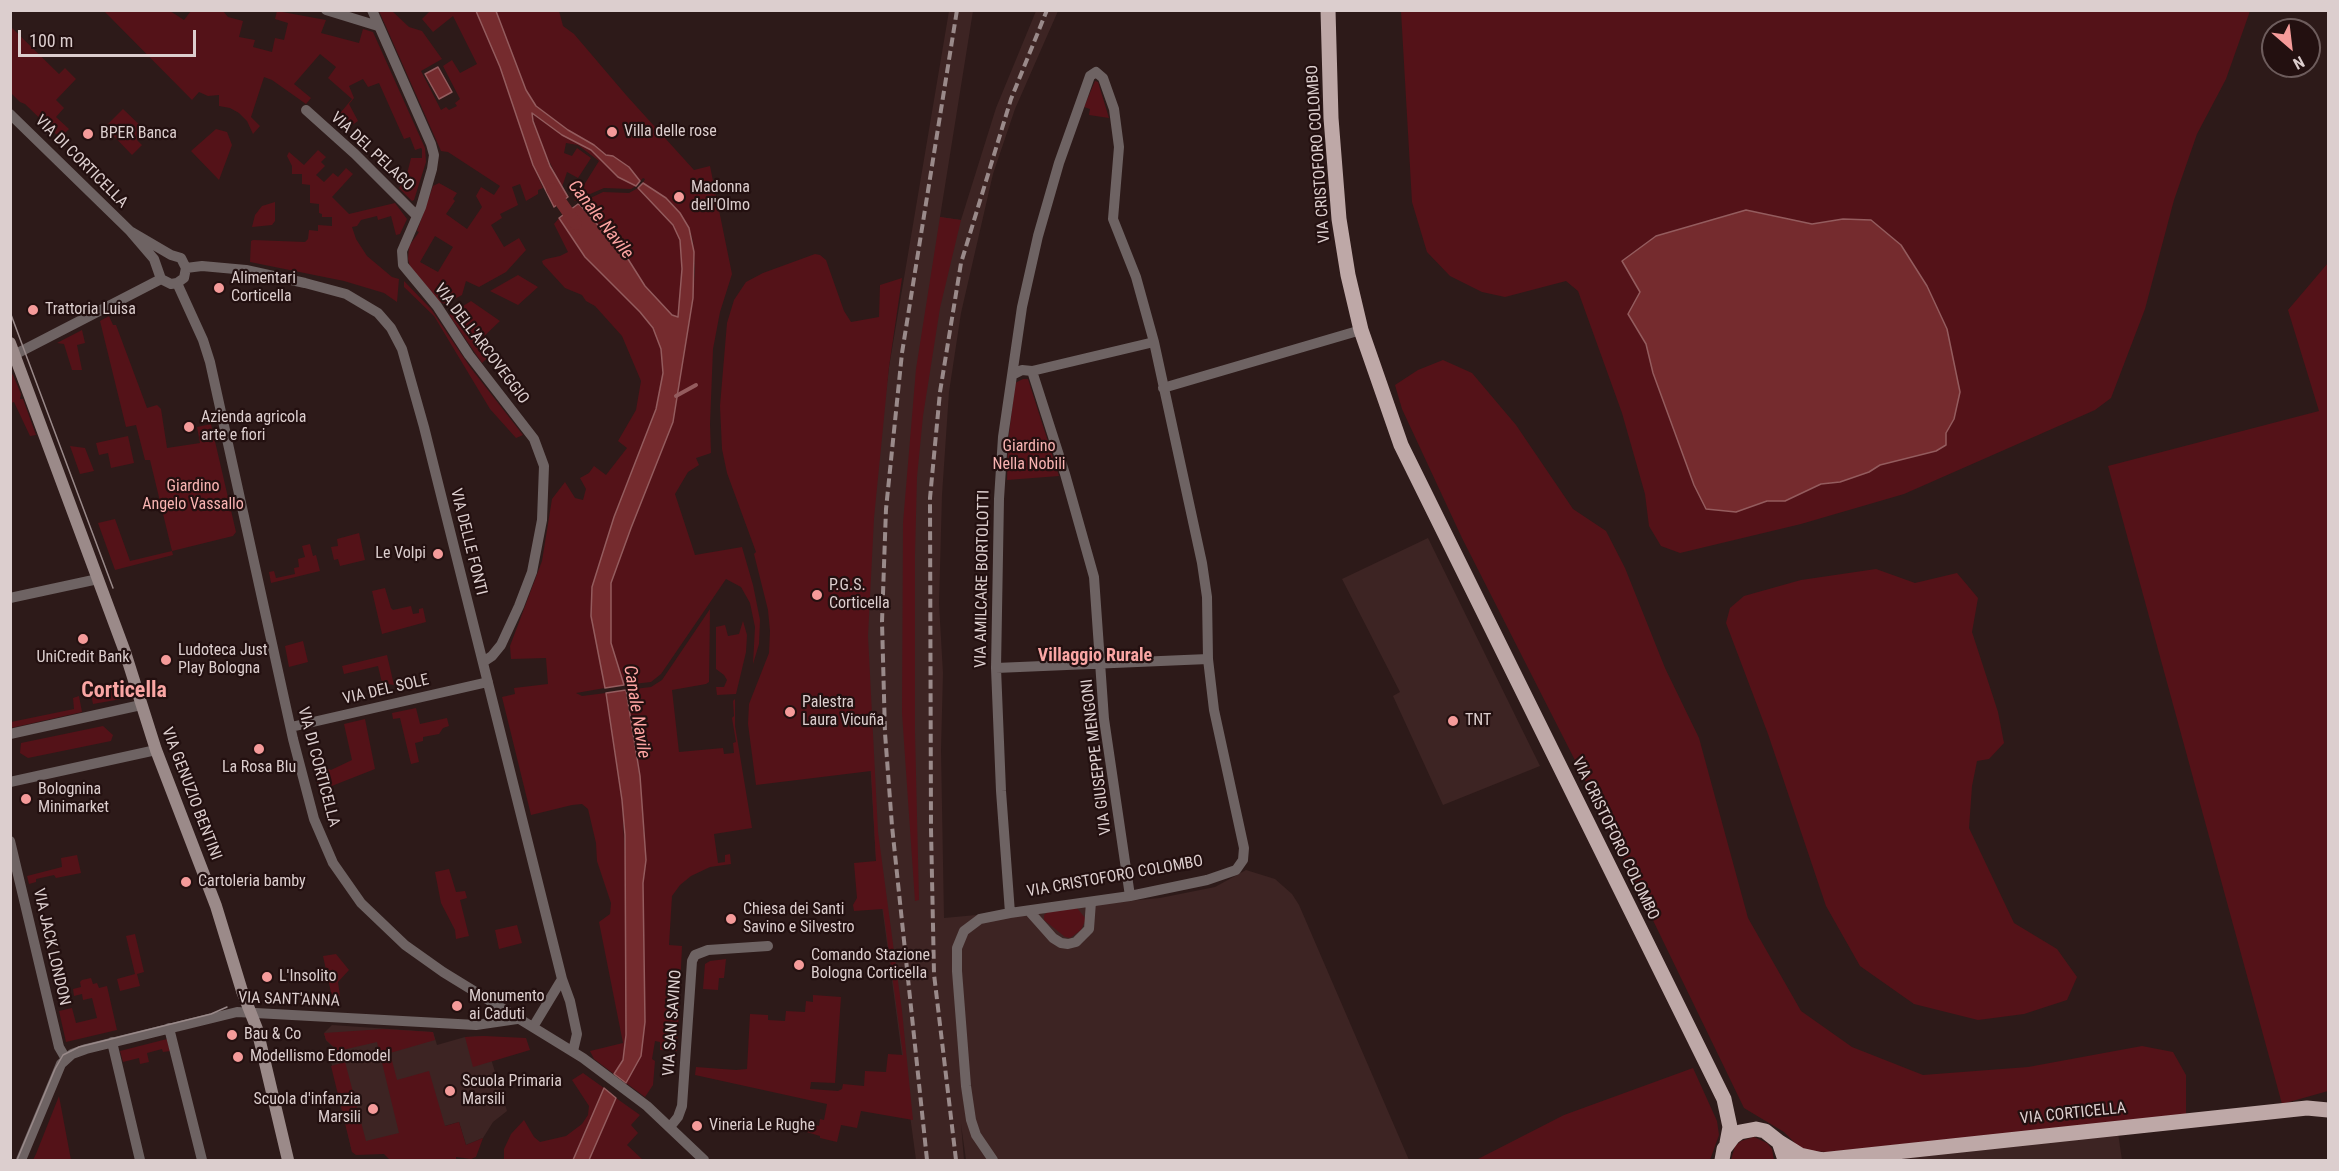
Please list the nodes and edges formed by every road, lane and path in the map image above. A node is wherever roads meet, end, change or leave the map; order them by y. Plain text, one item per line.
1 (326, 10) edge
2 (372, 10) edge
3 (1328, 10) edge
4 (354, 13) edge
5 (378, 26) junction
6 (1090, 76) joint
7 (306, 110) dead end
8 (10, 114) edge
9 (417, 216) junction
10 (130, 231) junction
11 (171, 255) junction
12 (158, 267) junction
13 (186, 268) junction
14 (161, 279) junction
15 (177, 283) junction
16 (1361, 330) junction
17 (1154, 342) junction
18 (10, 343) edge
19 (13, 356) edge
20 (1032, 370) junction
21 (1012, 375) junction
22 (1163, 388) junction
23 (98, 579) junction
24 (10, 598) edge
25 (1208, 659) junction
26 (483, 662) junction
27 (1101, 663) junction
28 (996, 668) junction
29 (488, 682) junction
30 (141, 705) junction
31 (291, 727) junction
32 (10, 734) edge
33 (156, 750) junction
34 (10, 782) edge
35 (10, 841) edge
36 (1130, 896) junction
37 (1091, 902) junction
38 (1029, 911) junction
39 (1010, 913) junction
40 (768, 946) dead end
41 (562, 979) junction
42 (250, 1011) junction
43 (520, 1019) junction
44 (533, 1026) junction
45 (170, 1028) junction
46 (112, 1042) junction
47 (573, 1051) junction
48 (66, 1059) junction
49 (1724, 1100) junction
50 (2328, 1102) edge
51 (2307, 1108) junction
52 (2328, 1110) edge
53 (670, 1127) junction
54 (1756, 1129) junction
55 (1779, 1142) junction
56 (1727, 1143) junction
57 (1822, 1160) edge
58 (21, 1161) edge
59 (140, 1161) edge
60 (202, 1161) edge
61 (288, 1161) edge
62 (704, 1161) edge
63 (993, 1161) edge
64 (1722, 1161) edge
65 (1785, 1161) edge

1 - 4 street
2 - 5 street, VIA DELL'ARCOVEGGIO
3 - 16 main road, VIA CRISTOFORO COLOMBO
4 - 5 street
5 - 9 street, VIA DELL'ARCOVEGGIO
6 - 17 street, VIA CRISTOFORO COLOMBO
6 - 21 street, VIA AMILCARE BORTOLOTTI
7 - 9 street, VIA DEL PELAGO
8 - 10 street, VIA DI CORTICELLA
9 - 26 street, VIA DELL'ARCOVEGGIO
10 - 11 street, VIA DI CORTICELLA
10 - 12 street, VIA DI CORTICELLA
11 - 12 street
11 - 13 street, VIA DI CORTICELLA
12 - 14 street, VIA DI CORTICELLA
13 - 15 street
13 - 26 street, VIA DELLE FONTI
14 - 15 street
14 - 19 street
15 - 31 street, VIA DI CORTICELLA
16 - 22 street
16 - 49 main road, VIA CRISTOFORO COLOMBO
17 - 20 street
17 - 22 street, VIA CRISTOFORO COLOMBO
18 - 19 street, VIA GENUZIO BENTINI
19 - 23 street, VIA GENUZIO BENTINI
20 - 21 street
20 - 27 street, VIA GIUSEPPE MENGONI
21 - 28 street, VIA AMILCARE BORTOLOTTI
22 - 25 street, VIA CRISTOFORO COLOMBO
23 - 24 street
23 - 30 street, VIA GENUZIO BENTINI
25 - 27 street
25 - 36 street, VIA CRISTOFORO COLOMBO
26 - 29 street, VIA DELLE FONTI
27 - 28 street
27 - 36 street, VIA GIUSEPPE MENGONI
28 - 39 street, VIA AMILCARE BORTOLOTTI
29 - 31 street, VIA DEL SOLE
29 - 41 street, VIA DELLE FONTI
30 - 32 street
30 - 33 street, VIA GENUZIO BENTINI
31 - 43 street, VIA DI CORTICELLA
33 - 34 street
33 - 42 street, VIA GENUZIO BENTINI
35 - 48 street, VIA JACK LONDON
36 - 37 street, VIA CRISTOFORO COLOMBO
37 - 38 street, VIA CRISTOFORO COLOMBO
37 - 38 street
38 - 39 street, VIA CRISTOFORO COLOMBO
39 - 63 street, VIA CRISTOFORO COLOMBO
40 - 53 street, VIA SAN SAVINO
41 - 44 street
41 - 47 street, VIA DELLE FONTI
42 - 43 street, VIA SANT'ANNA
42 - 45 street, VIA SANT'ANNA
42 - 61 street, VIA GENUZIO BENTINI
43 - 44 street, VIA DI CORTICELLA
44 - 47 street, VIA DI CORTICELLA
45 - 46 street, VIA SANT'ANNA
45 - 60 street
46 - 48 street, VIA SANT'ANNA
46 - 59 street
47 - 53 street, VIA DI CORTICELLA
48 - 58 street
49 - 54 main road, VIA CRISTOFORO COLOMBO
49 - 56 main road, VIA CRISTOFORO COLOMBO
50 - 51 main road
51 - 52 main road, VIA CORTICELLA
51 - 57 main road, VIA CORTICELLA
53 - 62 street, VIA DI CORTICELLA
54 - 55 main road, VIA CRISTOFORO COLOMBO
54 - 56 main road
55 - 57 main road, VIA CRISTOFORO COLOMBO
55 - 65 main road
56 - 64 main road, VIA CRISTOFORO COLOMBO

